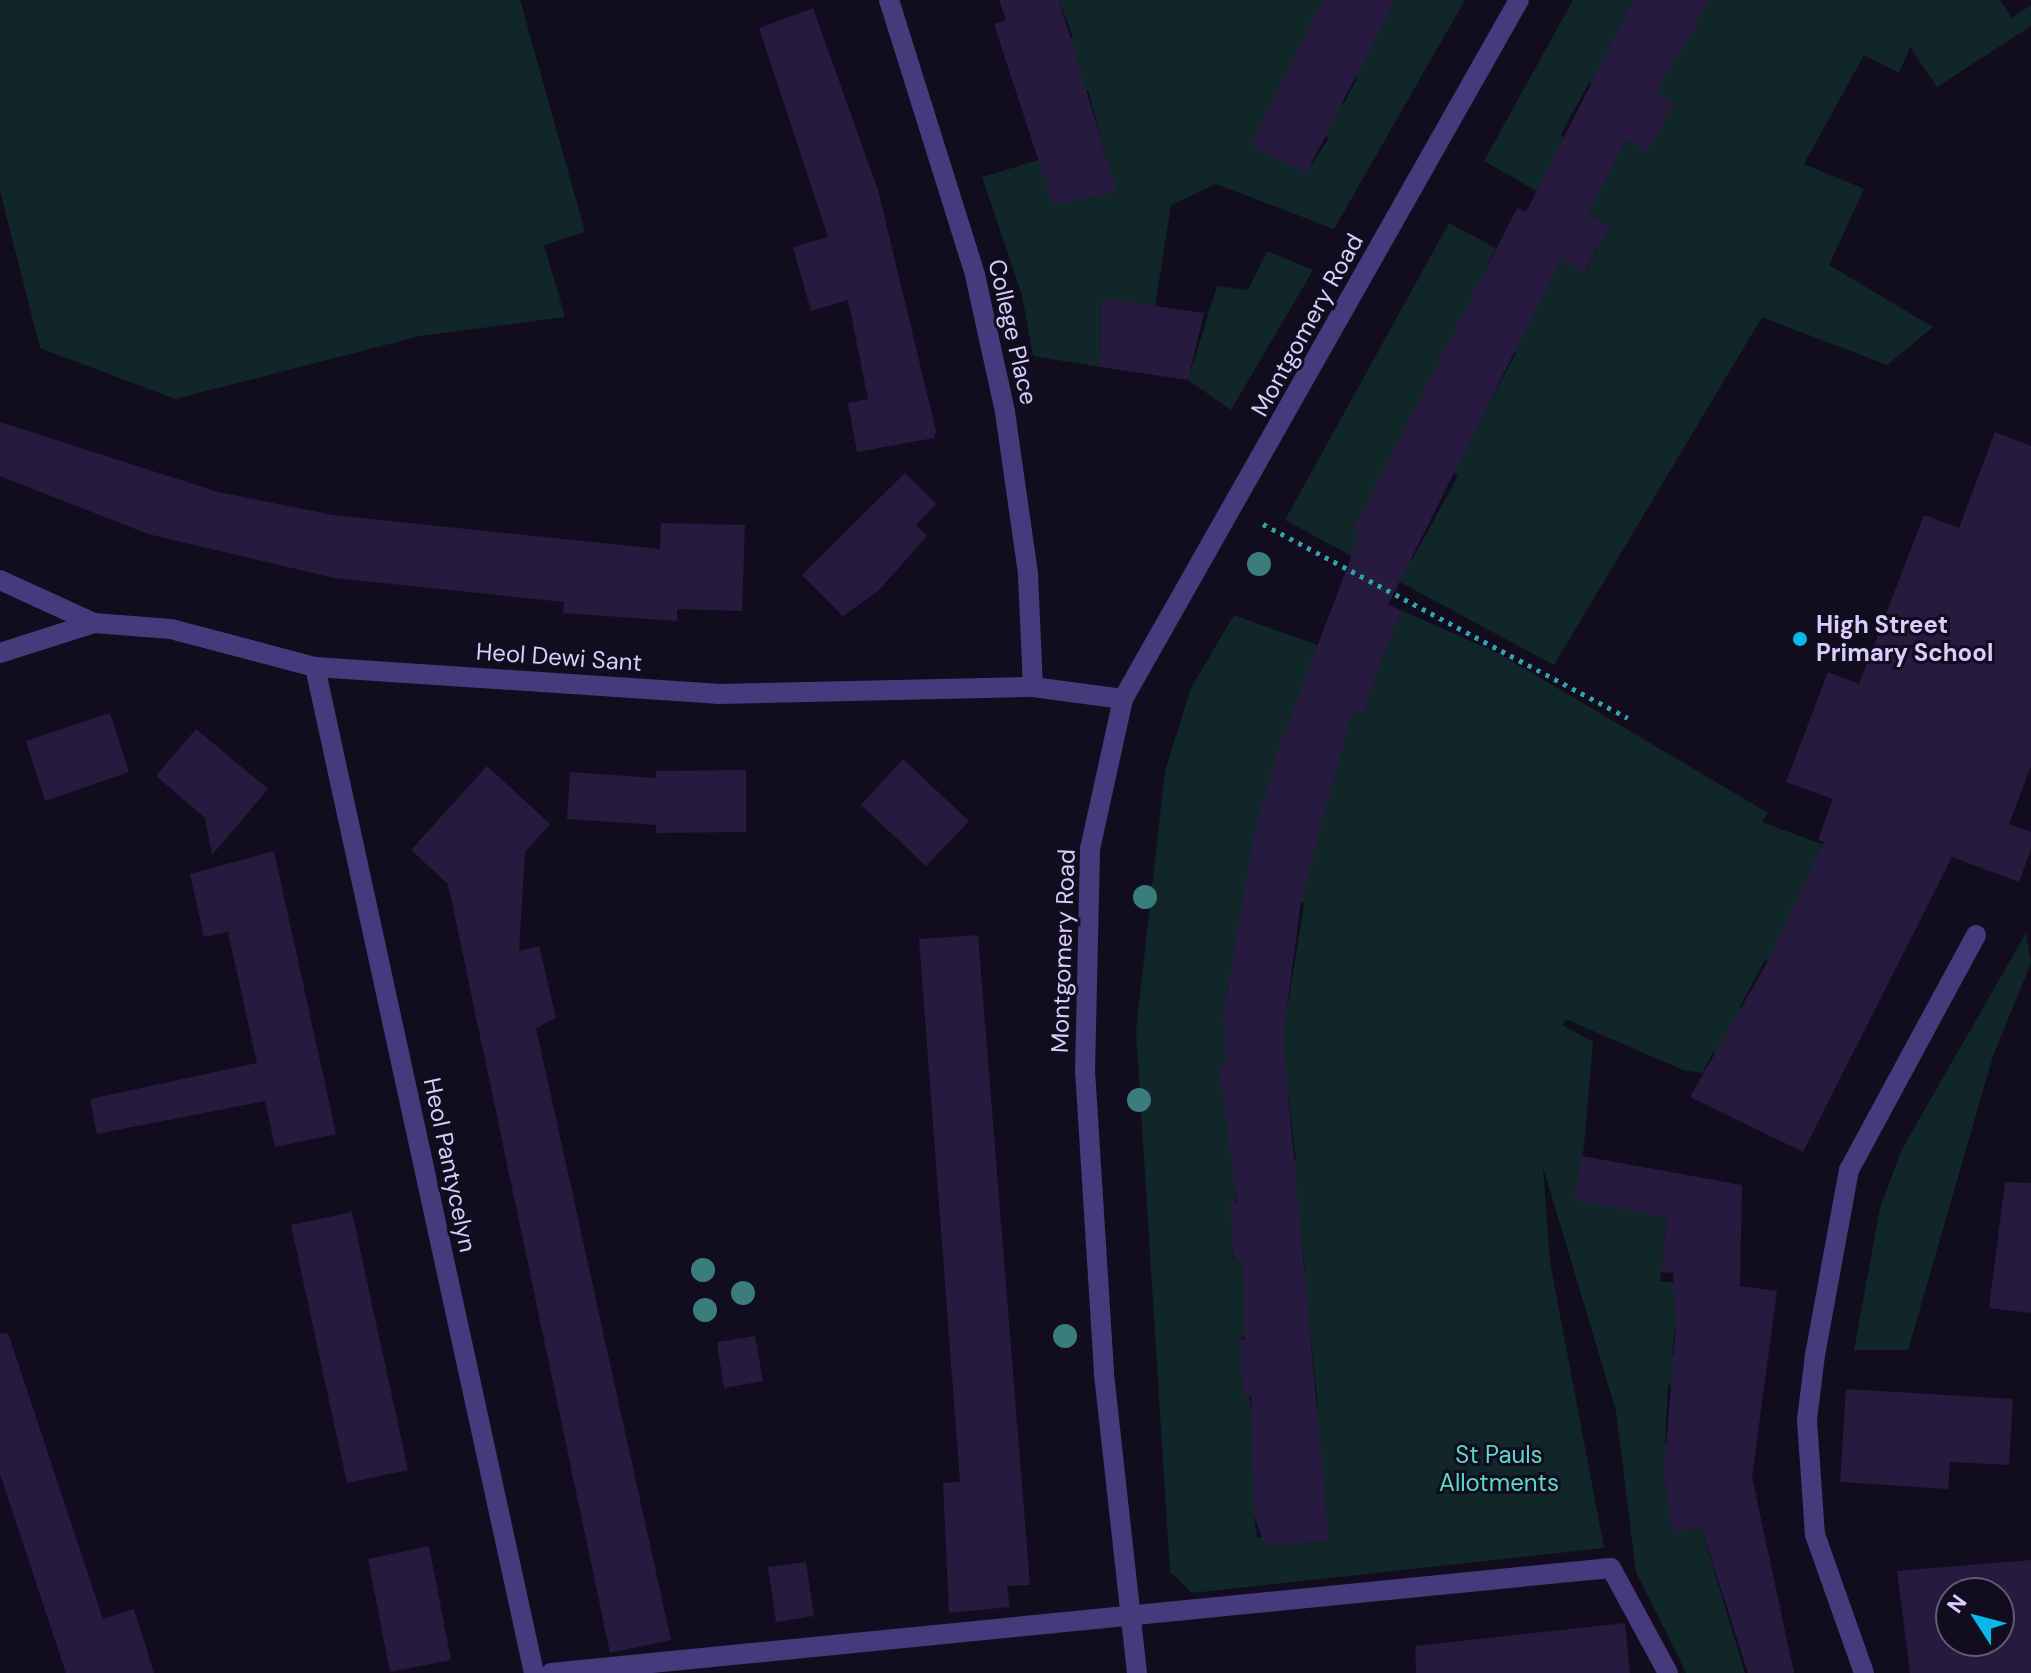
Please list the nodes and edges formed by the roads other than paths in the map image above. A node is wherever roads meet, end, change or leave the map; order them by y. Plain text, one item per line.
1 (889, 0) edge
2 (1519, 0) edge
3 (0, 580) edge
4 (94, 623) junction
5 (0, 653) edge
6 (315, 667) junction
7 (1033, 687) junction
8 (1123, 699) junction
9 (1976, 935) dead end
10 (1132, 1616) junction
11 (534, 1673) edge
12 (551, 1673) edge
13 (1137, 1673) edge
14 (1668, 1673) edge
15 (1864, 1673) edge

1 - 7 street, College Place
2 - 8 street, Montgomery Road
3 - 4 street
4 - 5 street, Heol Dewi Sant
4 - 6 street, Heol Dewi Sant
6 - 7 street, Heol Dewi Sant
6 - 11 street, Heol Pantycelyn
7 - 8 street, Heol Dewi Sant
8 - 10 street, Montgomery Road
9 - 15 street
10 - 12 street
10 - 13 street, Montgomery Road
10 - 14 street

